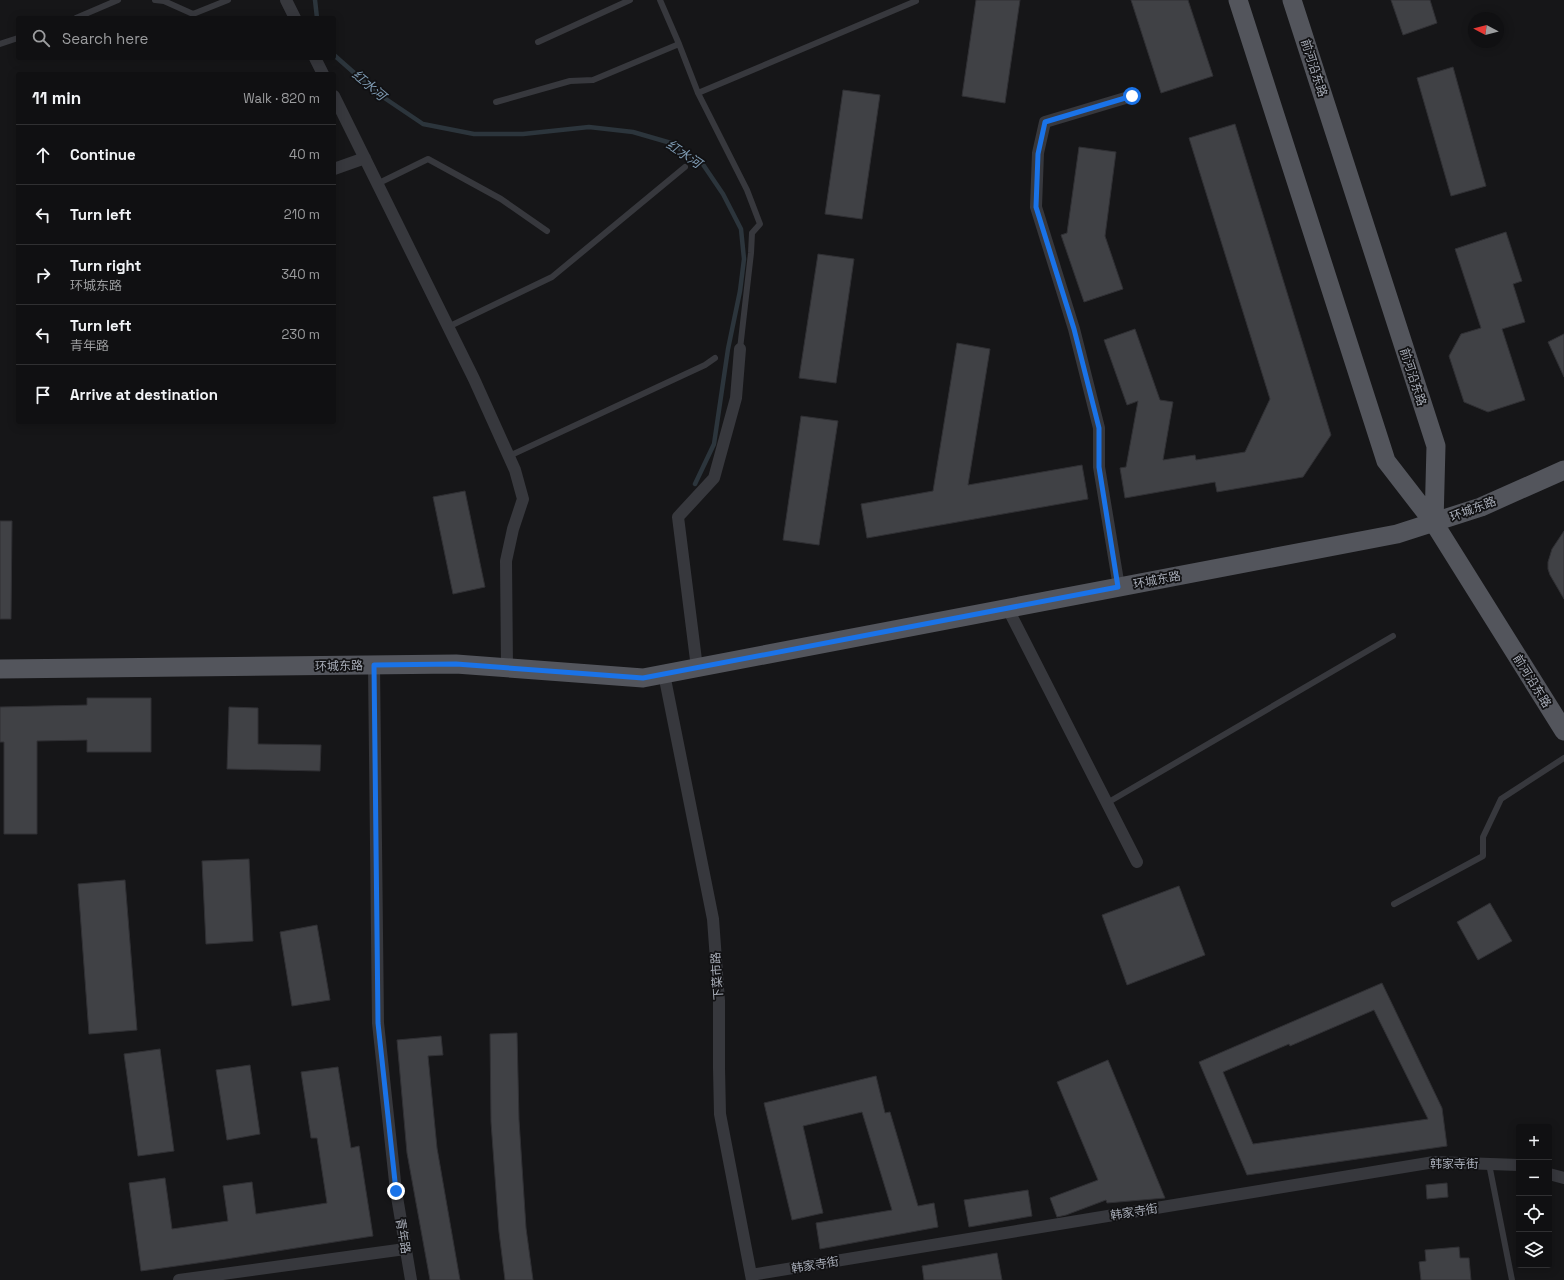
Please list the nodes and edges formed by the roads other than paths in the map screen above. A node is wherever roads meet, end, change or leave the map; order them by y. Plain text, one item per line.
1 (118, 0) edge
2 (155, 0) edge
3 (228, 0) edge
4 (286, 0) edge
5 (630, 0) edge
6 (660, 0) edge
7 (1238, 0) edge
8 (1292, 0) edge
9 (916, 1) edge
10 (81, 16) edge
11 (294, 16) edge
12 (16, 39) edge
13 (538, 42) dead end
14 (0, 44) edge
15 (679, 44) junction
16 (316, 60) edge
17 (322, 72) edge
18 (698, 92) junction
19 (1132, 96) dead end
20 (336, 100) edge
21 (496, 102) dead end
22 (364, 158) junction
23 (336, 167) edge
24 (684, 167) dead end
25 (377, 184) junction
26 (548, 231) dead end
27 (448, 327) junction
28 (740, 349) joint
29 (715, 358) dead end
30 (509, 456) junction
31 (1564, 470) edge
32 (1434, 523) junction
33 (1118, 587) junction
34 (1008, 608) junction
35 (1393, 636) dead end
36 (374, 665) junction
37 (507, 668) junction
38 (697, 668) junction
39 (0, 669) edge
40 (664, 674) junction
41 (1564, 731) edge
42 (1564, 758) edge
43 (1107, 803) junction
44 (1137, 862) dead end
45 (1394, 904) dead end
46 (1489, 1164) junction
47 (1516, 1165) edge
48 (1552, 1175) edge
49 (1564, 1178) edge
50 (405, 1249) junction
51 (751, 1278) edge
52 (179, 1280) edge
53 (411, 1280) edge
54 (1512, 1280) edge

1 - 10 lane
2 - 3 lane
4 - 11 street
5 - 13 lane
6 - 15 lane
7 - 32 main road
8 - 32 main road, 前河沿东路
9 - 18 lane
12 - 14 lane
15 - 18 lane
15 - 21 lane
16 - 17 street
18 - 28 lane
19 - 33 street
20 - 22 street
22 - 23 street
22 - 25 street
24 - 27 lane
25 - 26 lane
25 - 27 street
27 - 30 street
28 - 38 street
29 - 30 lane
30 - 37 street
31 - 32 main road, 环城东路
32 - 33 main road, 环城东路
32 - 41 main road, 前河沿东路
33 - 34 main road, 环城东路
34 - 38 main road, 环城东路
34 - 43 street
35 - 43 lane
36 - 37 main road, 环城东路
36 - 39 main road, 环城东路
36 - 50 street, 青年路
37 - 40 main road, 环城东路
38 - 40 main road, 环城东路
40 - 51 street, 下菜市路
42 - 45 lane
43 - 44 street
46 - 47 street, 韩家寺街
46 - 51 street, 韩家寺街
46 - 54 lane
48 - 49 street
50 - 52 street
50 - 53 street, 青年路

